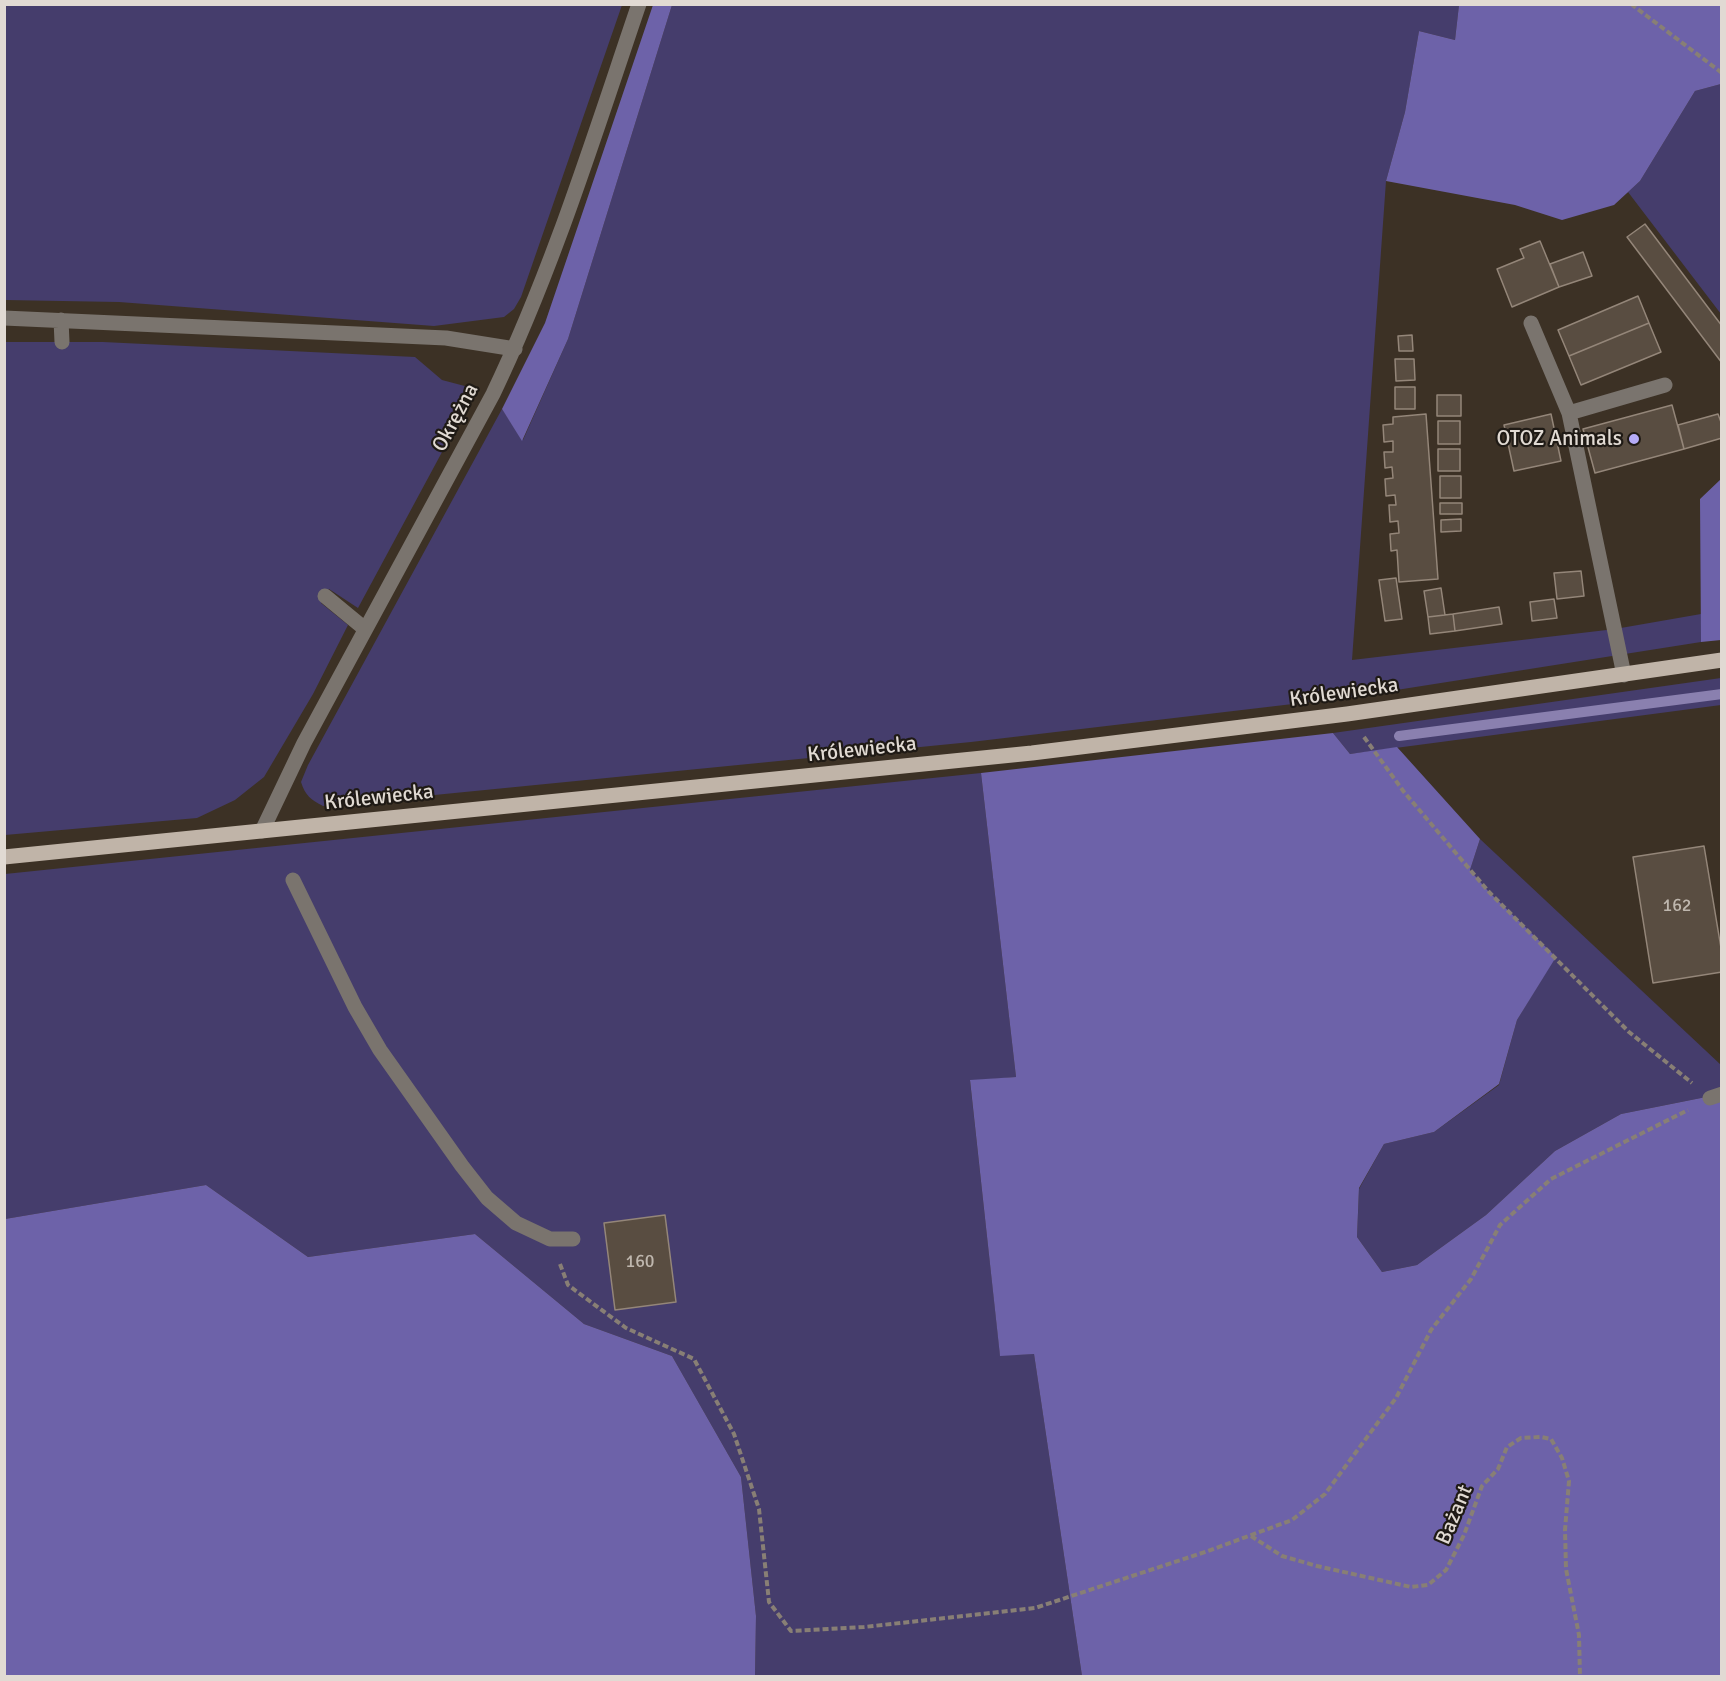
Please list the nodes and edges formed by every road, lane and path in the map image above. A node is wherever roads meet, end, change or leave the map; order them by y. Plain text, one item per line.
1 (639, 4) edge
2 (1631, 4) edge
3 (1722, 73) edge
4 (4, 318) edge
5 (61, 320) junction
6 (1531, 323) dead end
7 (62, 342) dead end
8 (515, 349) junction
9 (1665, 385) dead end
10 (1569, 413) junction
11 (325, 596) dead end
12 (365, 629) junction
13 (1722, 660) edge
14 (1624, 675) junction
15 (1347, 714) junction
16 (262, 831) junction
17 (4, 857) edge
18 (293, 880) dead end
19 (1716, 1096) edge
20 (550, 1239) junction
21 (573, 1239) dead end
22 (1251, 1535) junction
23 (1580, 1677) edge

1 - 8 street, Okrężna
2 - 3 path
4 - 5 street
5 - 7 street
5 - 8 street
6 - 10 street
8 - 12 street, Okrężna
9 - 10 street
10 - 14 street
11 - 12 street
12 - 16 street, Okrężna
13 - 14 main road, Królewiecka
14 - 15 main road, Królewiecka
15 - 16 main road, Królewiecka
15 - 19 path
16 - 17 main road, Królewiecka
18 - 20 street
19 - 22 path
20 - 21 street
20 - 22 path
22 - 23 path, Bażant

